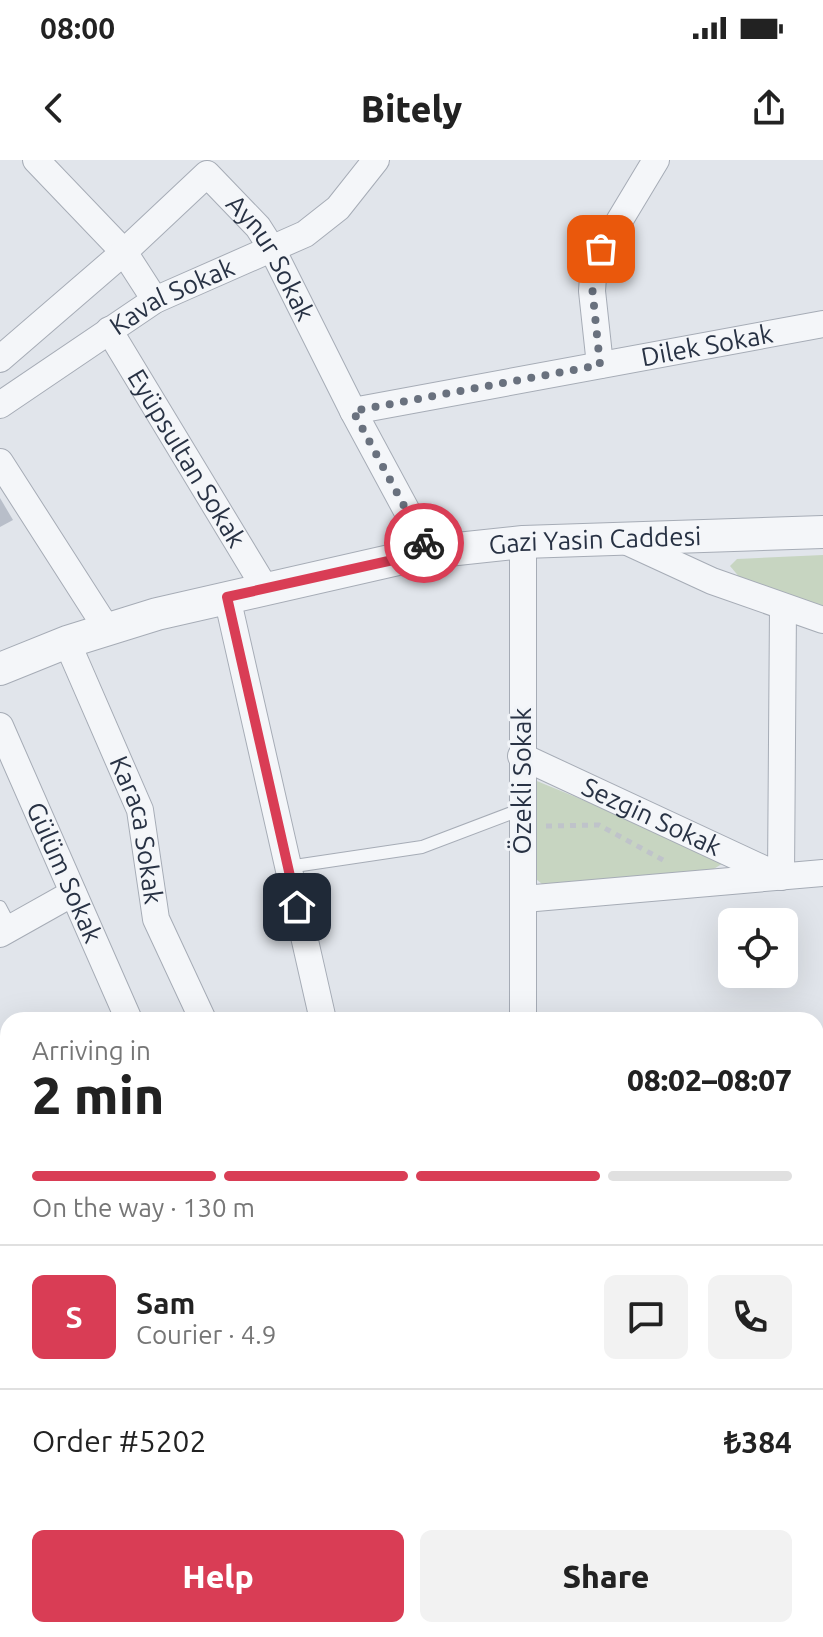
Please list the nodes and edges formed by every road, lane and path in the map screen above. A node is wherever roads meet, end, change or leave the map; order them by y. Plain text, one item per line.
1 (36, 160) edge
2 (376, 160) edge
3 (656, 160) edge
4 (272, 249) junction
5 (124, 252) junction
6 (155, 300) junction
7 (823, 324) edge
8 (109, 330) junction
9 (0, 359) edge
10 (600, 365) junction
11 (0, 405) edge
12 (353, 411) junction
13 (0, 462) edge
14 (823, 532) edge
15 (623, 540) junction
16 (523, 542) junction
17 (429, 552) junction
18 (265, 588) junction
19 (227, 597) junction
20 (783, 607) junction
21 (823, 620) edge
22 (107, 629) junction
23 (67, 642) junction
24 (0, 669) edge
25 (0, 726) edge
26 (521, 756) junction
27 (527, 818) junction
28 (666, 861) dead end
29 (288, 867) junction
30 (823, 873) edge
31 (781, 877) junction
32 (73, 893) junction
33 (524, 899) junction
34 (4, 923) edge
35 (125, 1012) edge
36 (199, 1012) edge
37 (321, 1012) edge
38 (517, 1012) edge

1 - 5 street
2 - 4 street, Kaval Sokak
3 - 10 street
4 - 5 street, Aynur Sokak
4 - 6 street, Kaval Sokak
4 - 12 street, Aynur Sokak
5 - 6 street
5 - 9 street, Aynur Sokak
6 - 8 street, Kaval Sokak
7 - 10 street, Dilek Sokak
8 - 11 street, Kaval Sokak
8 - 18 street, Eyüpsultan Sokak
10 - 12 street, Dilek Sokak
12 - 17 street, Aynur Sokak
13 - 22 street
14 - 15 street, Gazi Yasin Caddesi
15 - 16 street, Gazi Yasin Caddesi
15 - 20 street
16 - 17 street, Gazi Yasin Caddesi
16 - 26 street, Özekli Sokak
17 - 18 street, Gazi Yasin Caddesi
18 - 19 street, Gazi Yasin Caddesi
19 - 22 street, Gazi Yasin Caddesi
19 - 29 street
20 - 21 street
20 - 31 street
22 - 23 street, Gazi Yasin Caddesi
23 - 24 street, Gazi Yasin Caddesi
23 - 36 street, Karaca Sokak
25 - 32 street, Gülüm Sokak
26 - 27 street, Özekli Sokak
26 - 31 street, Sezgin Sokak
27 - 28 path
27 - 29 lane
27 - 33 street, Özekli Sokak
29 - 37 street
30 - 31 street, Sezgin Sokak
31 - 33 street, Sezgin Sokak
32 - 34 street
32 - 35 street, Gülüm Sokak
33 - 38 street, Özekli Sokak

